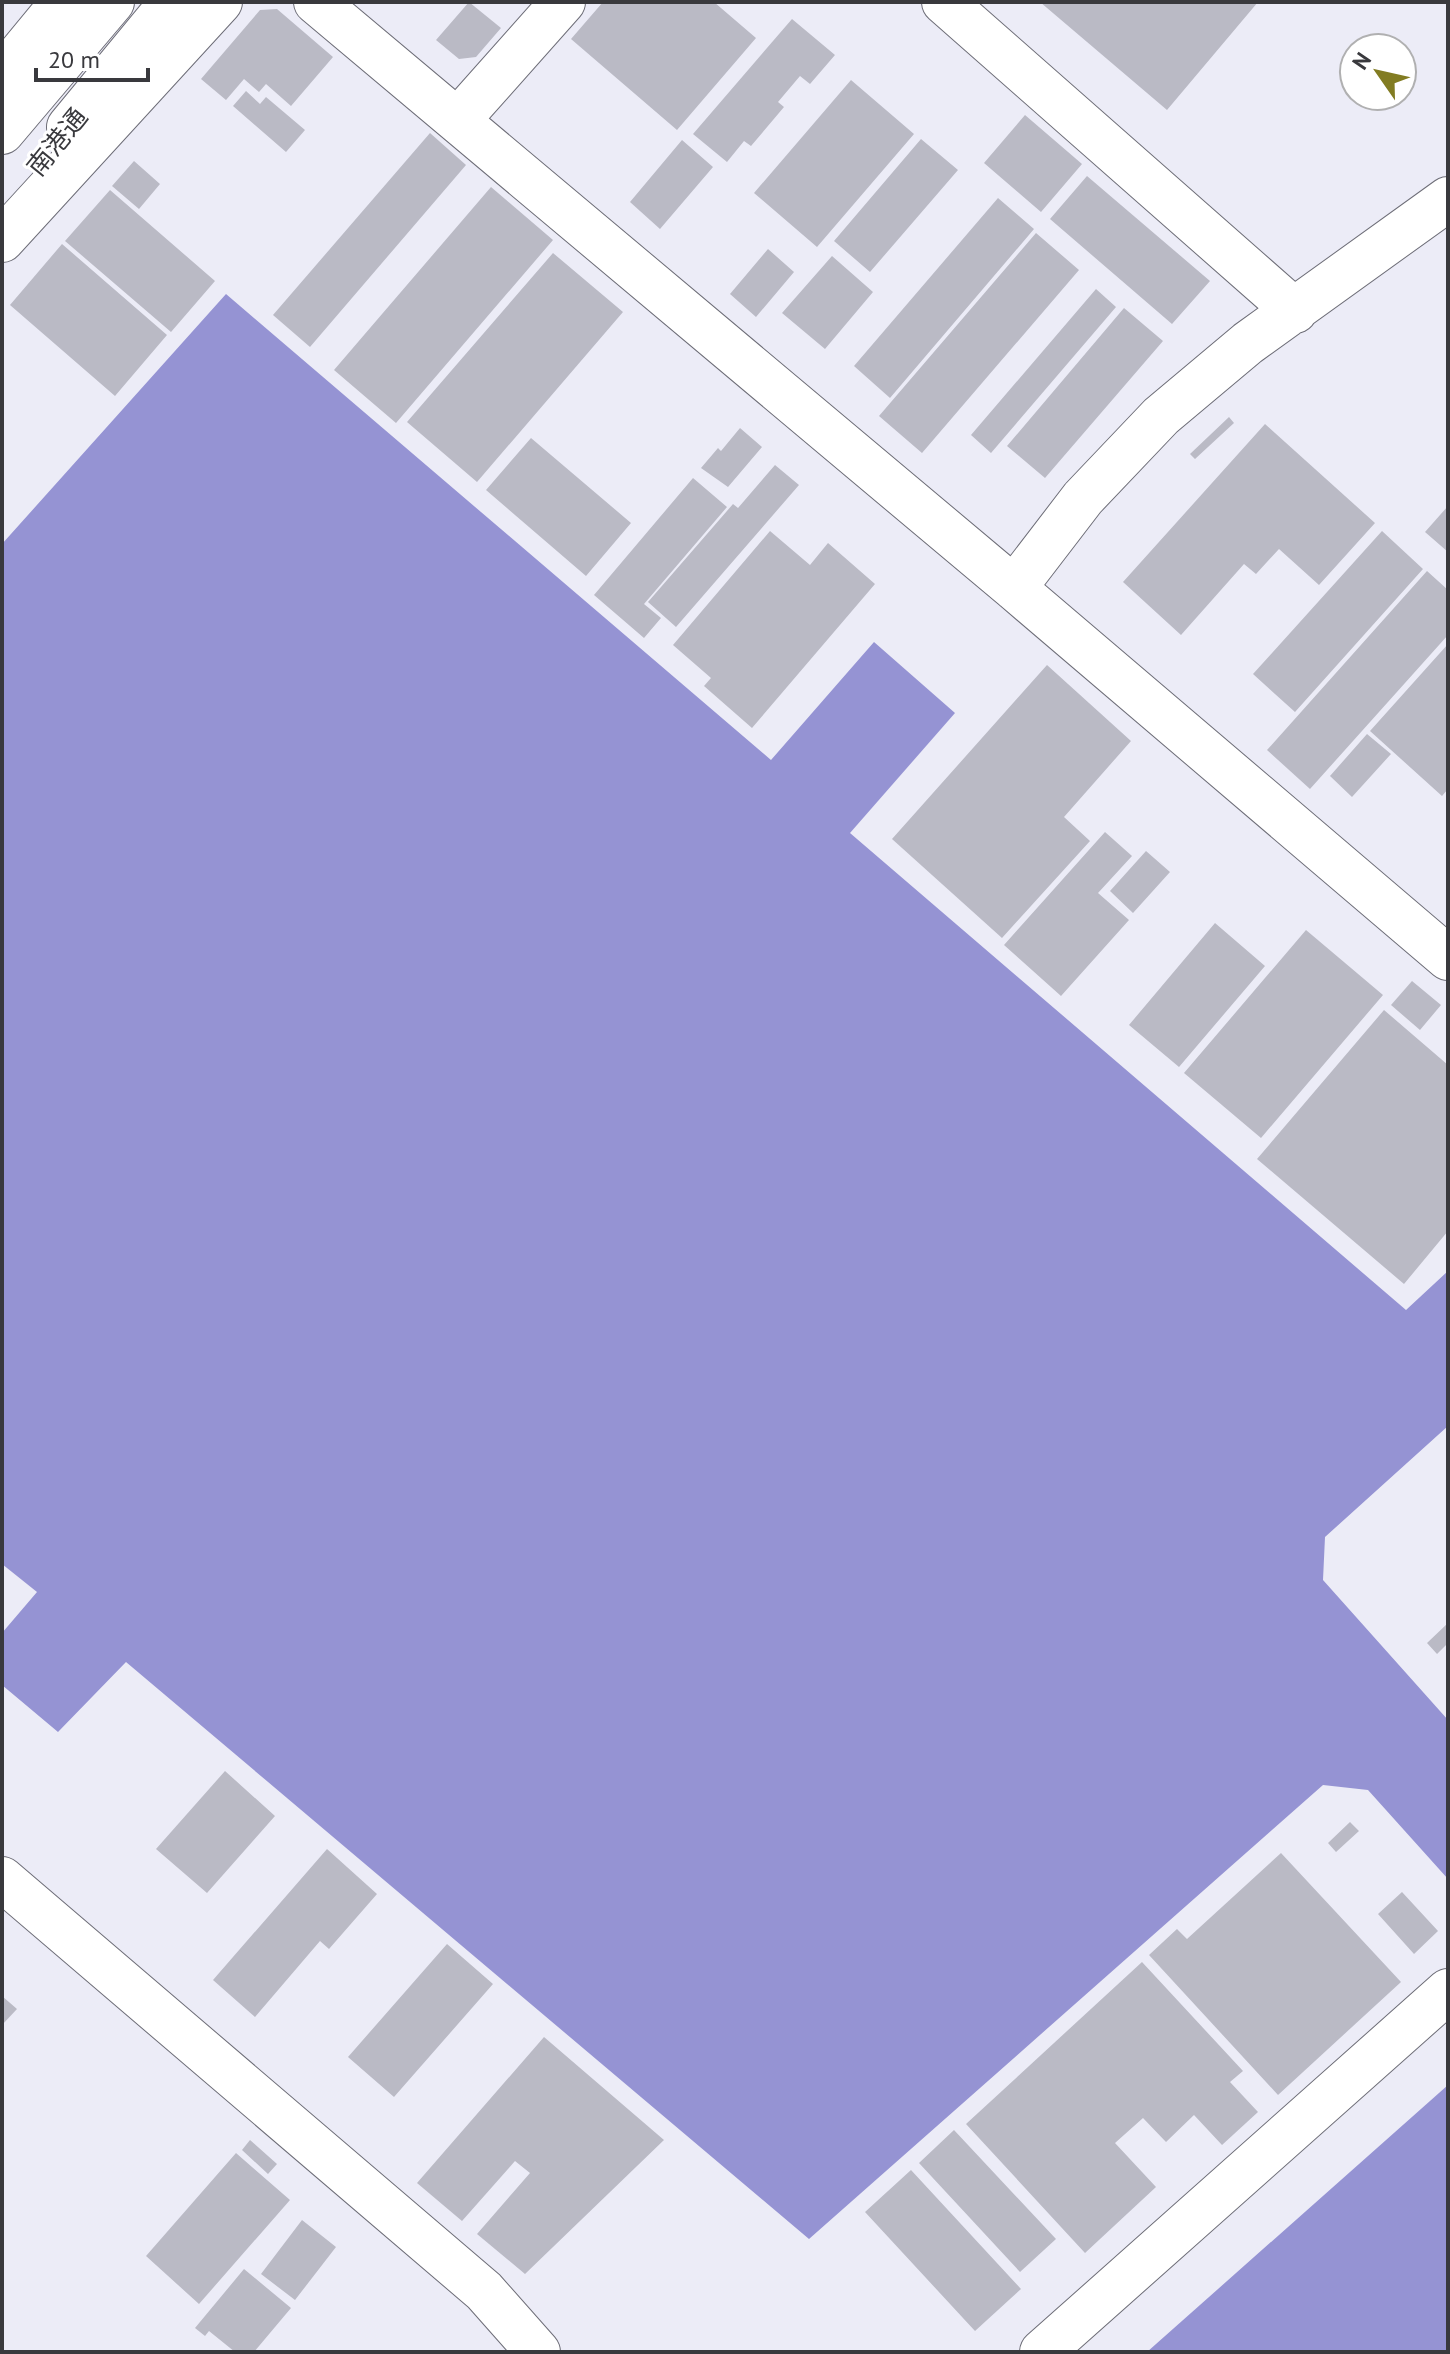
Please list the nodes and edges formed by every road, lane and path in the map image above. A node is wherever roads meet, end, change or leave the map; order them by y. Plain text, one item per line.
1 (63, 2) edge
2 (112, 2) edge
3 (172, 2) edge
4 (220, 2) edge
5 (316, 2) edge
6 (563, 2) edge
7 (944, 2) edge
8 (2, 76) edge
9 (458, 120) junction
10 (2, 132) edge
11 (1448, 199) edge
12 (2, 208) edge
13 (2, 240) edge
14 (1295, 311) junction
15 (1014, 588) junction
16 (1448, 958) edge
17 (2, 1879) edge
18 (1448, 1991) edge
19 (538, 2352) edge
20 (1042, 2352) edge

1 - 8 street
2 - 10 street, 南港通
3 - 12 street, 南港通
4 - 13 street
5 - 9 street
6 - 9 street
7 - 14 street
9 - 15 street
11 - 14 street
14 - 15 street
15 - 16 street
17 - 19 street
18 - 20 street

